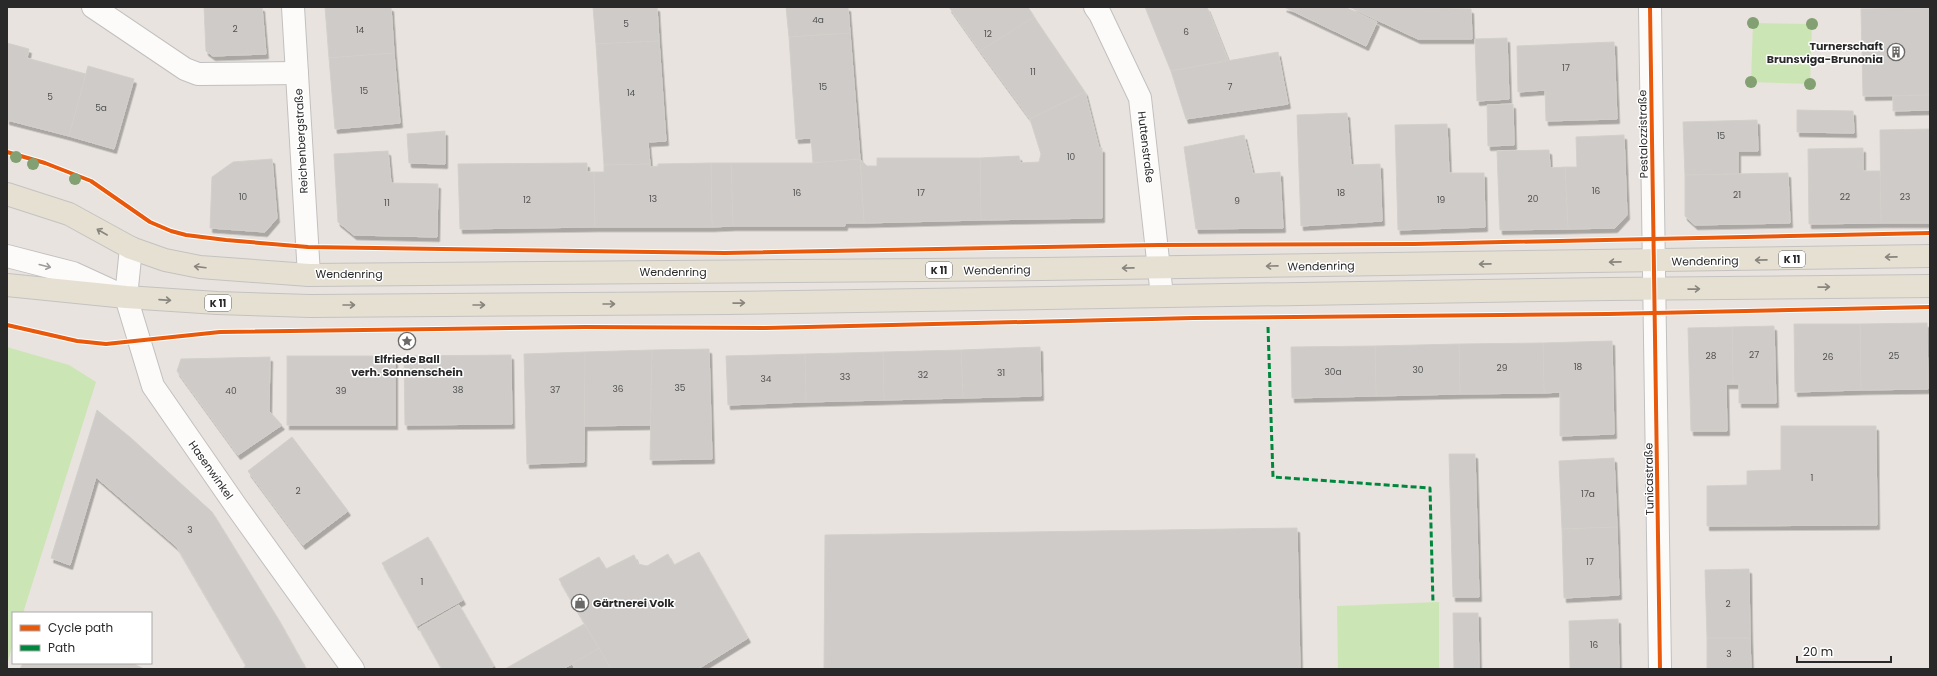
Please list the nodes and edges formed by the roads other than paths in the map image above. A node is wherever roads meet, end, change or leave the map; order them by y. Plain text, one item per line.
1 (93, 7) edge
2 (293, 7) edge
3 (1095, 7) edge
4 (1650, 7) edge
5 (298, 73) junction
6 (7, 194) edge
7 (131, 248) junction
8 (7, 256) edge
9 (1930, 256) edge
10 (1654, 262) junction
11 (1160, 268) junction
12 (309, 275) junction
13 (7, 285) edge
14 (1930, 286) edge
15 (1655, 289) junction
16 (1162, 296) junction
17 (126, 297) junction
18 (352, 669) edge
19 (1660, 669) edge

1 - 5 street
2 - 5 street, Reichenbergstraße
3 - 11 street, Huttenstraße
4 - 10 street, Pestalozzistraße
5 - 12 street, Reichenbergstraße
7 -> 6 main road, Wendenring / K 11
12 -> 7 main road, Wendenring / K 11
7 - 17 street, Hasenwinkel
8 -> 17 street
9 -> 10 main road, Wendenring / K 11
10 -> 11 main road, Wendenring / K 11
10 - 15 street, Pestalozzistraße
11 -> 12 main road, Wendenring / K 11
11 - 16 street, Huttenstraße
13 - 17 main road, K 11
15 -> 14 main road, K 11
15 - 16 main road, K 11
15 - 19 street, Tunicastraße
17 -> 16 main road, K 11
17 - 18 street, Hasenwinkel

